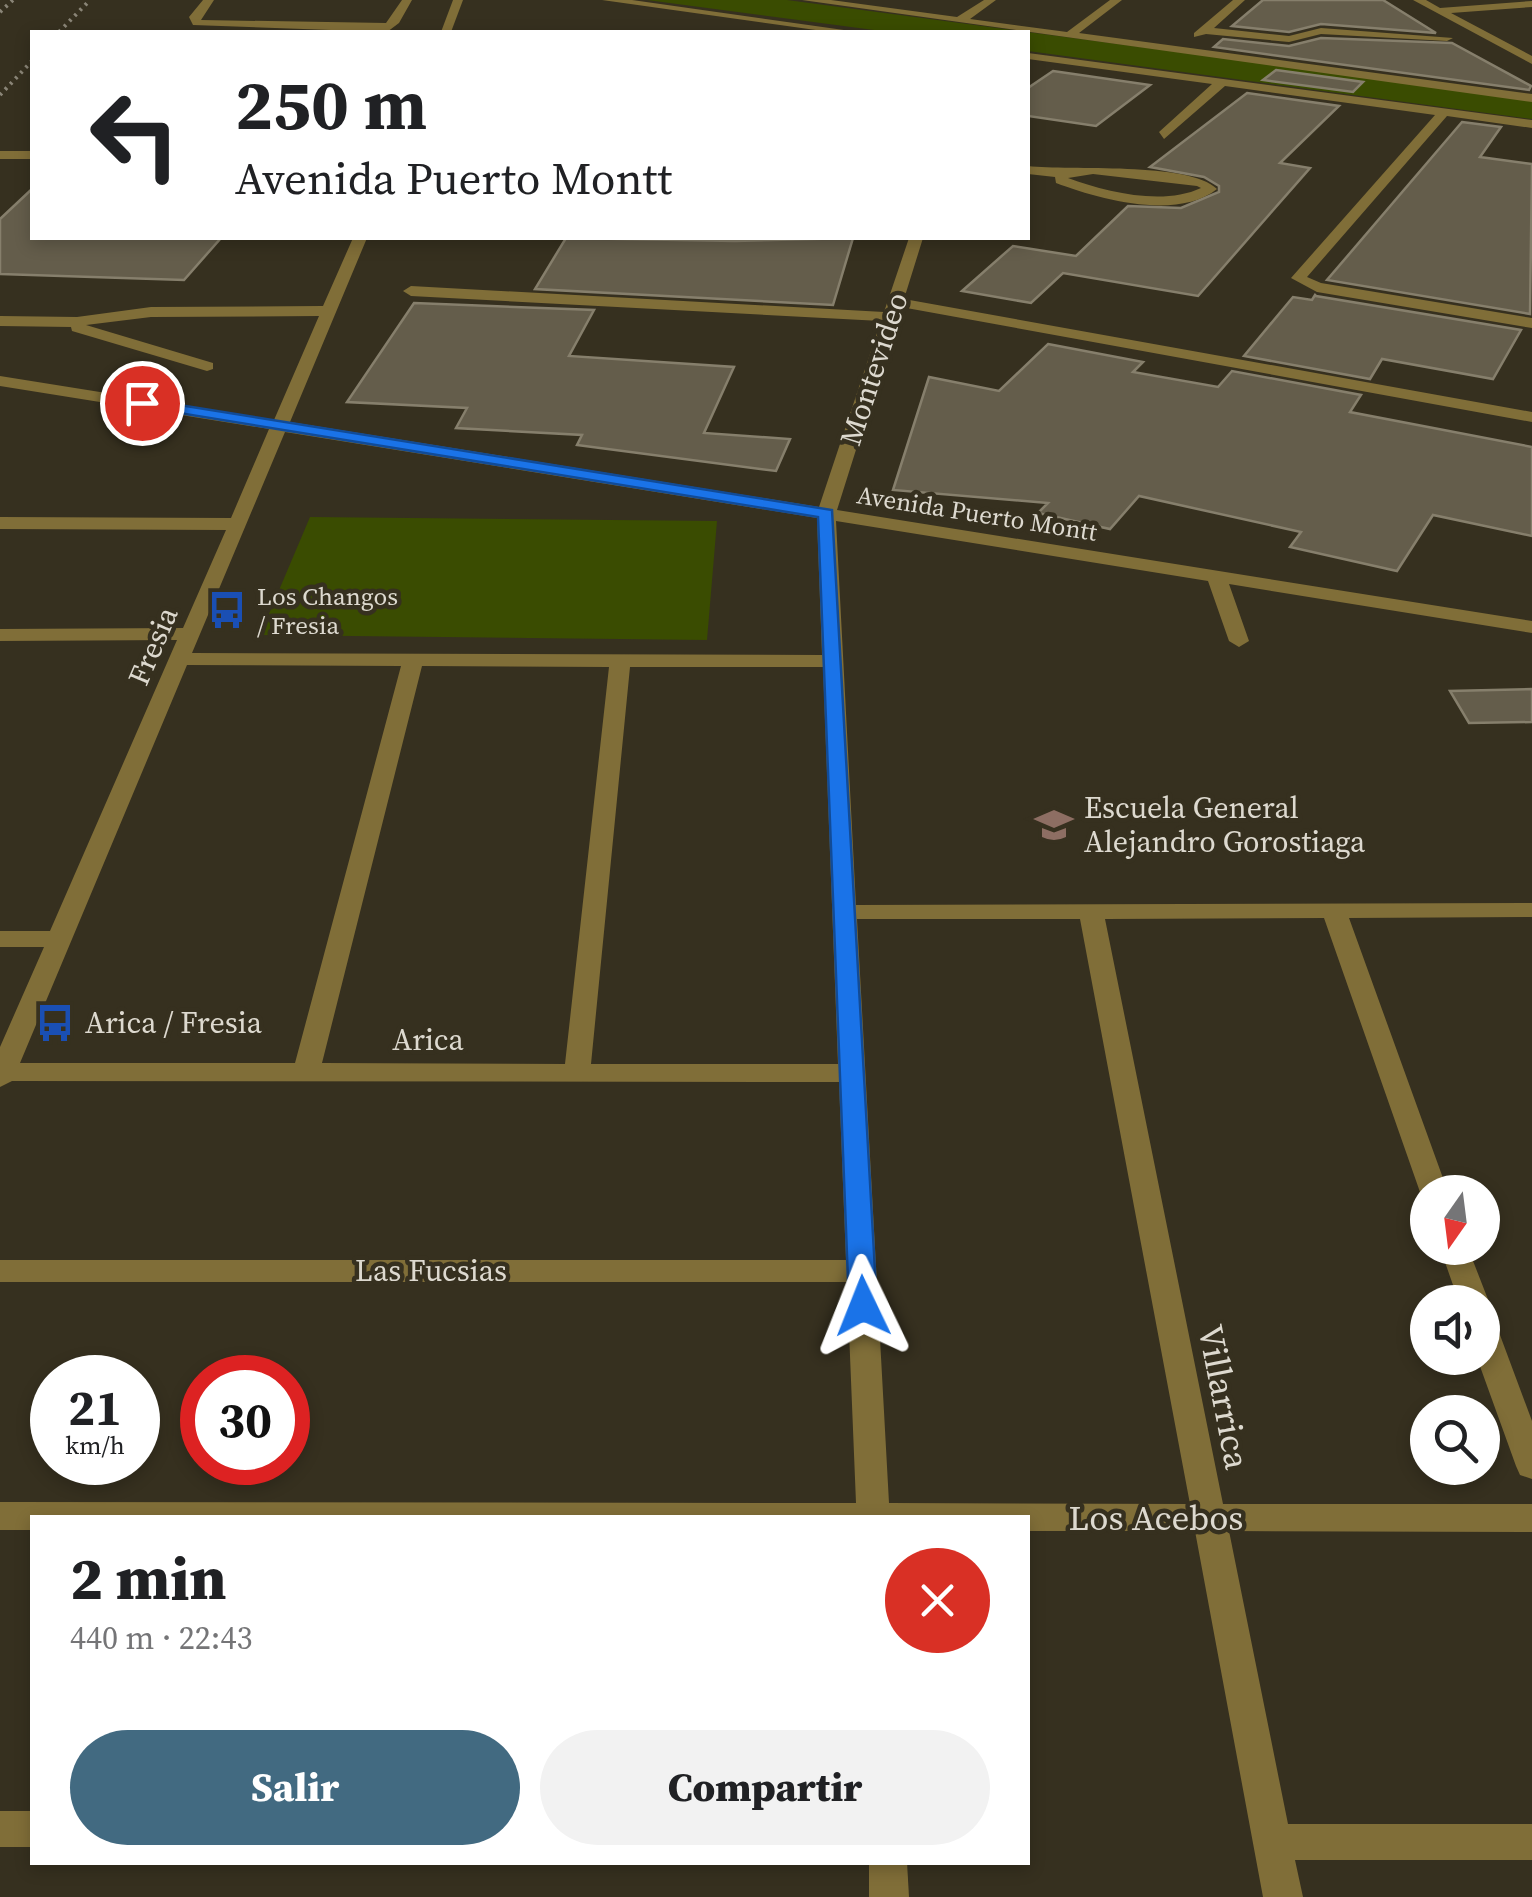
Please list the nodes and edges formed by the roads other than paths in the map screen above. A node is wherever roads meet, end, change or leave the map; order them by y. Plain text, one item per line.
1 (210, 0) edge
2 (406, 0) edge
3 (458, 0) edge
4 (608, 0) edge
5 (807, 0) edge
6 (991, 0) edge
7 (1117, 0) edge
8 (1240, 0) edge
9 (1418, 0) edge
10 (858, 3) edge
11 (1532, 4) edge
12 (1439, 11) junction
13 (960, 20) junction
14 (386, 29) edge
15 (447, 30) edge
16 (837, 30) edge
17 (1204, 30) junction
18 (1070, 35) junction
19 (1447, 38) dead end
20 (1532, 40) edge
21 (1497, 42) junction
22 (1182, 49) junction
23 (1030, 56) edge
24 (1532, 61) edge
25 (1222, 82) junction
26 (1532, 98) edge
27 (1444, 112) junction
28 (1532, 124) edge
29 (1164, 135) dead end
30 (0, 155) edge
31 (30, 156) edge
32 (1030, 170) edge
33 (1062, 174) junction
34 (359, 240) edge
35 (915, 240) edge
36 (411, 290) dead end
37 (895, 310) junction
38 (328, 311) junction
39 (0, 321) edge
40 (58, 322) junction
41 (1532, 322) edge
42 (208, 366) dead end
43 (1, 382) edge
44 (1532, 417) edge
45 (280, 425) junction
46 (826, 514) junction
47 (0, 523) edge
48 (238, 524) junction
49 (1216, 576) junction
50 (1532, 628) edge
51 (0, 634) edge
52 (190, 634) junction
53 (1239, 641) dead end
54 (180, 659) junction
55 (413, 660) junction
56 (620, 660) junction
57 (835, 661) junction
58 (1532, 910) edge
59 (1090, 911) junction
60 (1334, 911) junction
61 (846, 912) junction
62 (0, 939) edge
63 (60, 939) junction
64 (306, 1072) junction
65 (577, 1073) junction
66 (853, 1074) junction
67 (1, 1075) edge
68 (1428, 1175) edge
69 (0, 1270) edge
70 (862, 1271) junction
71 (1499, 1375) edge
72 (1532, 1466) edge
73 (873, 1515) edge
74 (0, 1516) edge
75 (30, 1516) edge
76 (1030, 1517) edge
77 (1209, 1518) junction
78 (1532, 1518) edge
79 (0, 1829) edge
80 (30, 1829) edge
81 (1273, 1842) junction
82 (1532, 1842) edge
83 (888, 1865) edge
84 (889, 1897) edge
85 (1284, 1897) edge

1 - 14 street
2 - 14 street
3 - 15 street
4 - 16 street
5 - 10 street
6 - 13 street
7 - 18 street
8 - 17 street
9 - 12 street
10 - 13 street
11 - 12 street
12 - 21 street
13 - 18 street
17 - 19 street
17 - 22 street
18 - 22 street
20 - 21 street
21 - 24 street
22 - 26 street
23 - 25 street
25 - 27 street
25 - 29 street
27 - 28 street
27 - 41 street
30 - 31 street
32 - 33 street
33 - 33 street
34 - 38 street, Fresia
35 - 37 street, Montevideo
36 - 37 street
37 - 44 street
37 - 46 street, Montevideo
38 - 40 street
38 - 45 street, Fresia
39 - 40 street
40 - 42 street
43 - 45 street, Avenida Puerto Montt
45 - 46 street, Avenida Puerto Montt
45 - 48 street, Fresia
46 - 49 street, Avenida Puerto Montt
46 - 57 street, Montevideo
47 - 48 street
48 - 52 street, Fresia
49 - 50 street, Avenida Puerto Montt
49 - 53 street
51 - 52 street
52 - 54 street, Fresia
54 - 55 street
54 - 63 street, Fresia
55 - 56 street
55 - 64 street
56 - 57 street
56 - 65 street
57 - 61 street, Montevideo
58 - 60 street
59 - 60 street
59 - 61 street
59 - 77 street, Villarrica
60 - 68 street
61 - 66 street, Montevideo
62 - 63 street
63 - 67 street, Fresia
64 - 65 street, Arica
64 - 67 street, Arica
65 - 66 street, Arica
66 - 70 street, Montevideo
69 - 70 street, Las Fucsias
70 - 73 street, Montevideo
71 - 72 street
74 - 75 street, Los Acebos
76 - 77 street, Los Acebos
77 - 78 street, Los Acebos
77 - 81 street, Villarrica
79 - 80 street
81 - 82 street
81 - 85 street, Villarrica
83 - 84 street

